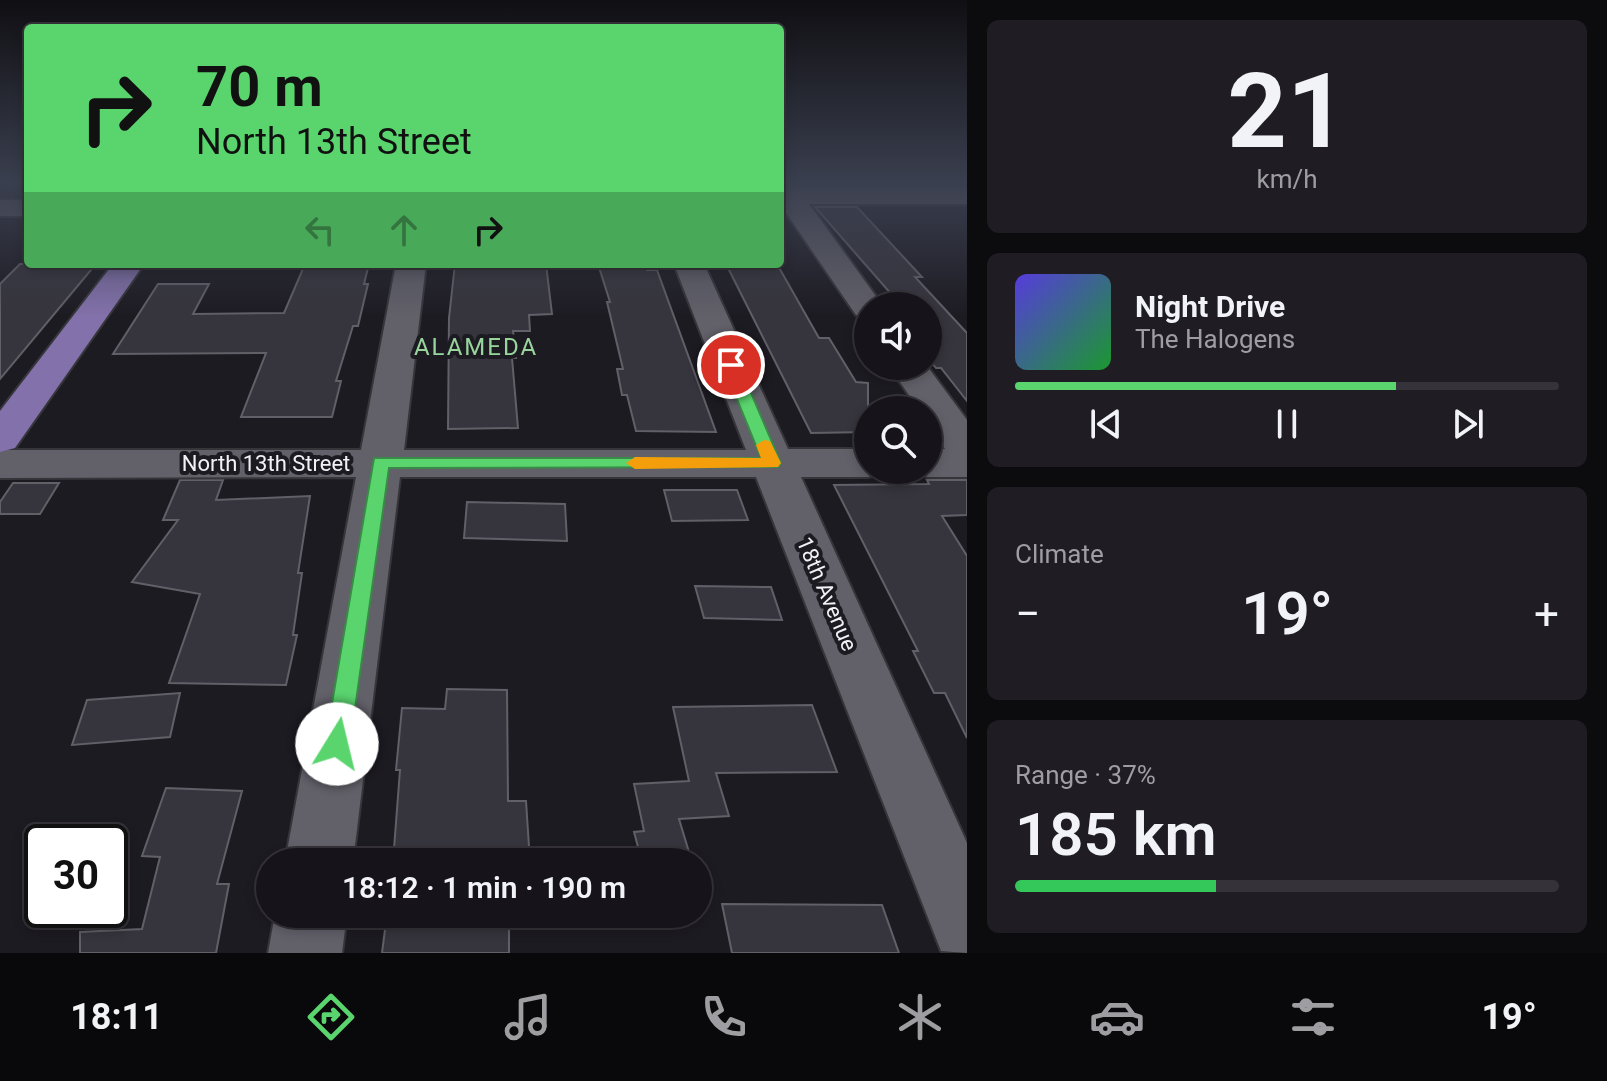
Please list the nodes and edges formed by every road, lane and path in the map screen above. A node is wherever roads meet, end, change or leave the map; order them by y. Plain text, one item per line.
1 (810, 227) edge
2 (126, 268) edge
3 (410, 268) edge
4 (691, 268) edge
5 (856, 292) edge
6 (918, 380) edge
7 (0, 439) edge
8 (967, 450) edge
9 (380, 462) junction
10 (772, 463) junction
11 (854, 463) edge
12 (942, 463) edge
13 (967, 463) edge
14 (0, 464) edge
15 (321, 848) edge
16 (967, 925) edge
17 (309, 928) edge
18 (305, 953) edge

1 - 5 street
2 - 7 main road
3 - 9 street
4 - 10 street, 18th Avenue
6 - 8 street
9 - 10 street, North 13th Street
9 - 14 street, North 13th Street
9 - 15 street
10 - 11 street, North 13th Street
10 - 16 street, 18th Avenue
12 - 13 street
17 - 18 street

